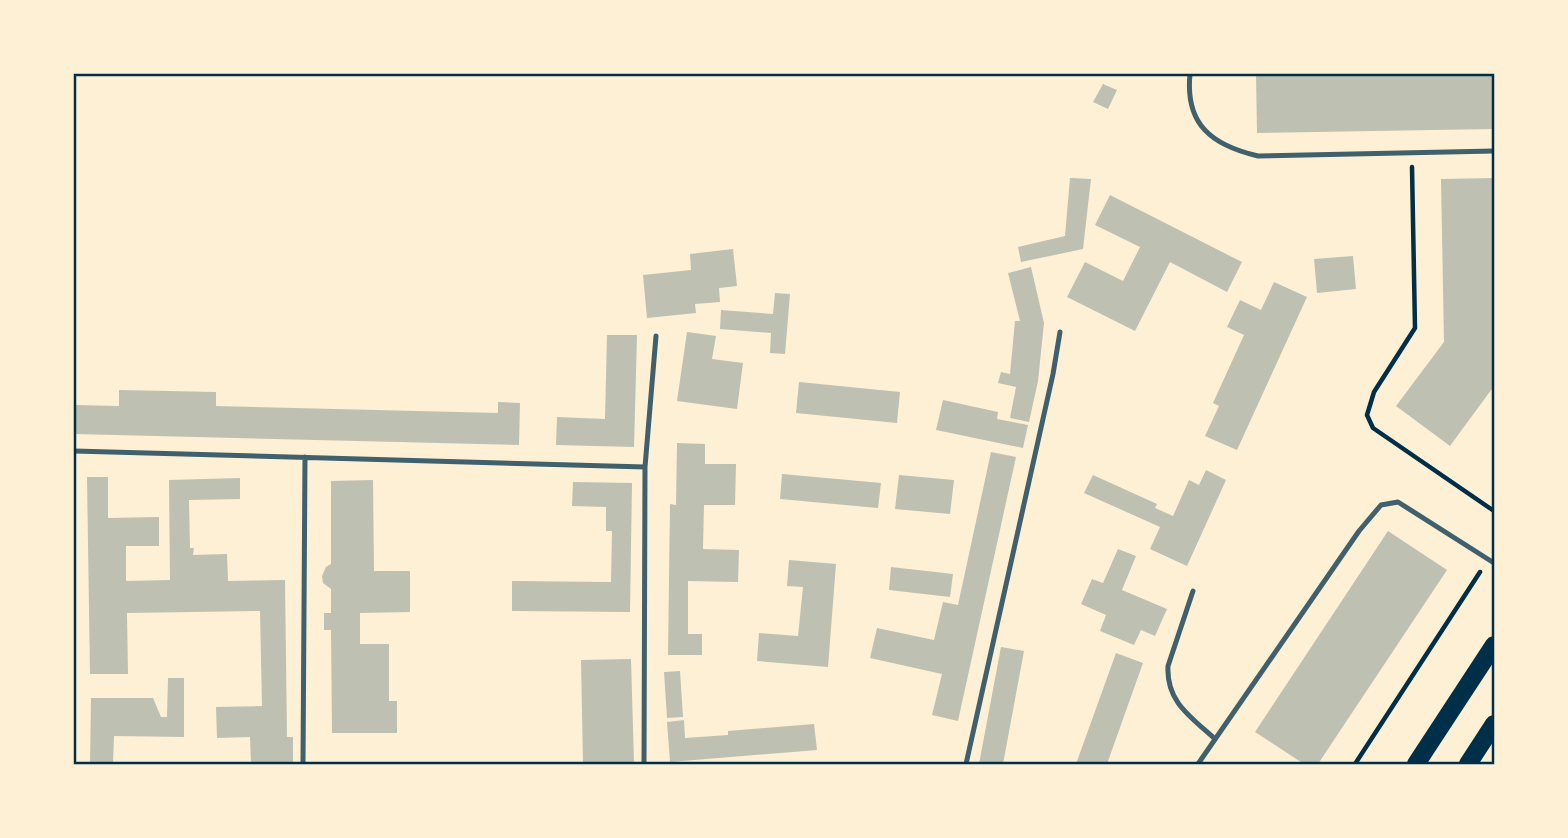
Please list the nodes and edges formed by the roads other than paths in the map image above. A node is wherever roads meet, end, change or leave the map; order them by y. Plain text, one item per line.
1 (1190, 74) edge
2 (1494, 151) edge
3 (1060, 332) dead end
4 (656, 336) dead end
5 (74, 451) edge
6 (305, 457) junction
7 (645, 467) junction
8 (1492, 561) edge
9 (1193, 591) dead end
10 (1494, 645) edge
11 (1494, 724) edge
12 (1215, 739) junction
13 (303, 765) edge
14 (644, 765) edge
15 (966, 765) edge
16 (1198, 765) edge
17 (1416, 765) edge
18 (1468, 765) edge

1 - 2 lane
3 - 15 lane
4 - 7 lane
5 - 6 lane
6 - 7 lane
6 - 13 lane
7 - 14 lane
8 - 12 lane
9 - 12 lane
10 - 17 main road
11 - 18 main road
12 - 16 lane

